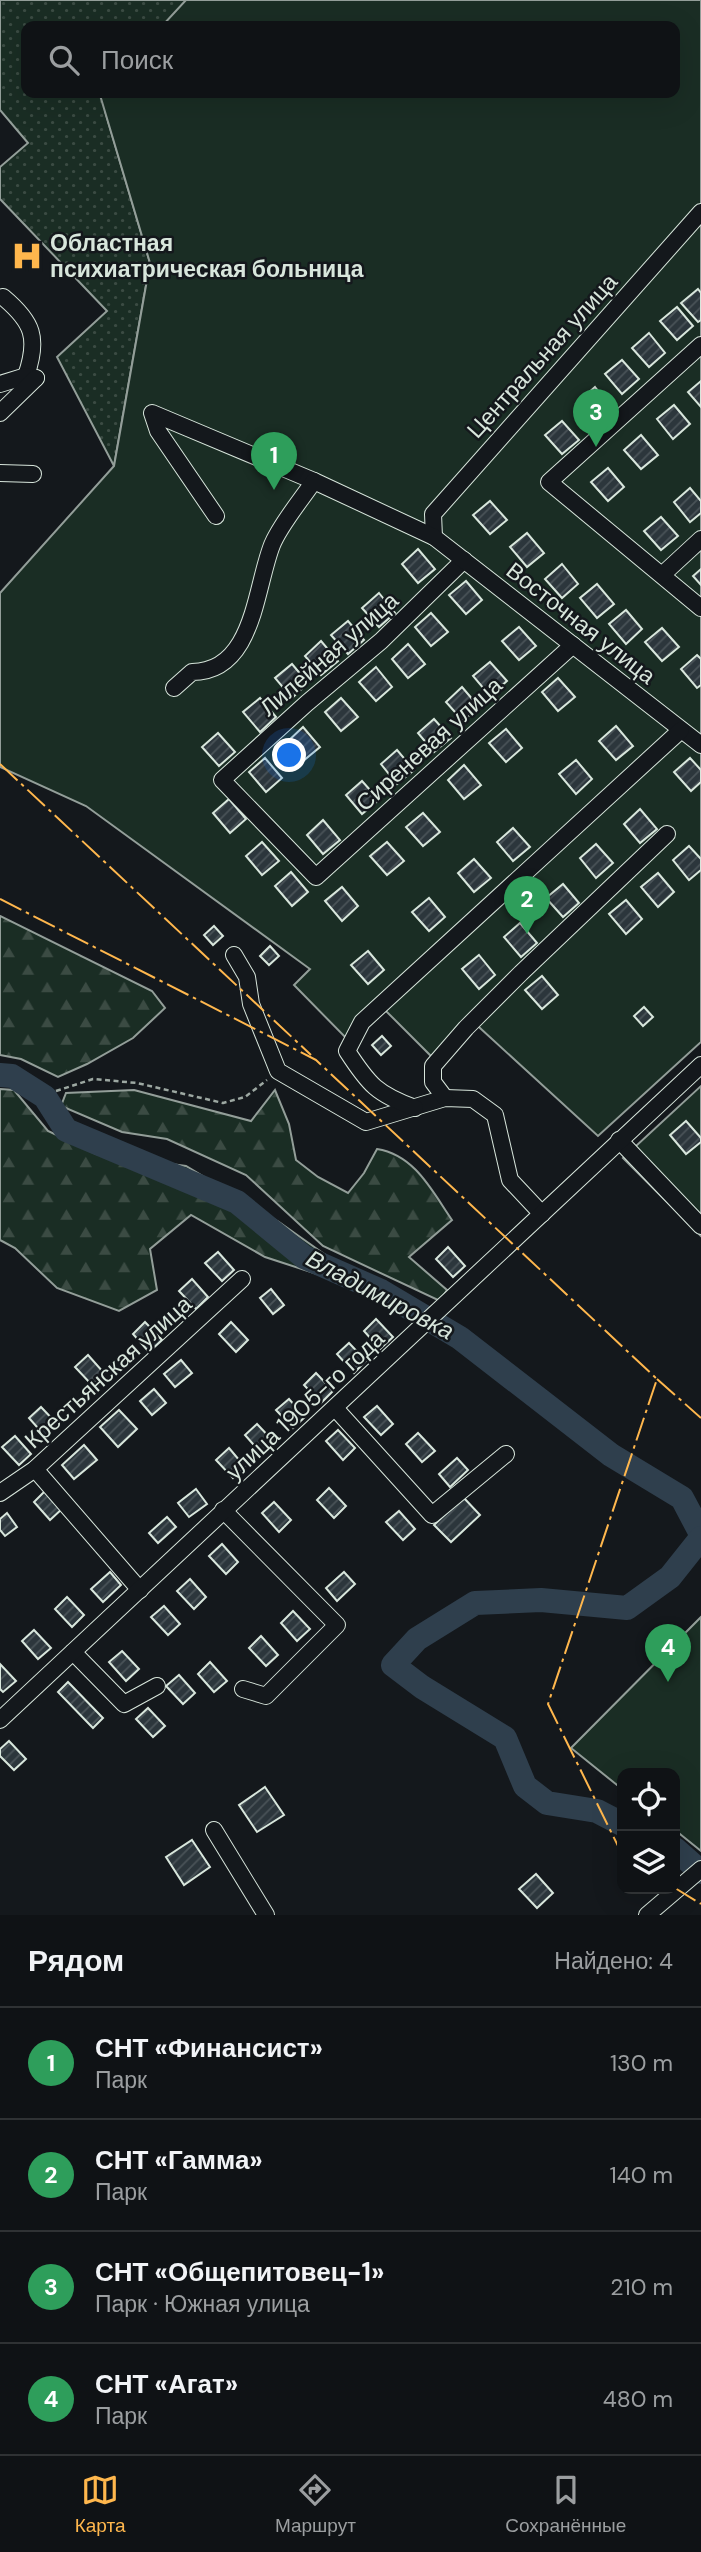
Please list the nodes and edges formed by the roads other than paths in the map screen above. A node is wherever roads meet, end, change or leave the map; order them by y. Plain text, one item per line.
1 (701, 212) edge
2 (3, 297) dead end
3 (701, 345) edge
4 (31, 377) junction
5 (0, 384) edge
6 (0, 413) edge
7 (0, 472) edge
8 (33, 474) dead end
9 (314, 481) junction
10 (216, 516) dead end
11 (434, 537) junction
12 (701, 539) edge
13 (464, 560) junction
14 (662, 575) junction
15 (701, 608) edge
16 (573, 645) junction
17 (174, 688) dead end
18 (681, 730) junction
19 (701, 745) edge
20 (667, 834) dead end
21 (316, 877) joint
22 (234, 955) dead end
23 (701, 1065) edge
24 (445, 1098) junction
25 (415, 1108) junction
26 (619, 1140) junction
27 (542, 1214) junction
28 (701, 1226) edge
29 (242, 1279) dead end
30 (335, 1408) junction
31 (506, 1454) dead end
32 (35, 1469) junction
33 (0, 1493) edge
34 (223, 1510) junction
35 (139, 1590) junction
36 (74, 1652) junction
37 (158, 1686) dead end
38 (243, 1689) dead end
39 (0, 1720) edge
40 (214, 1830) dead end
41 (701, 1869) edge
42 (266, 1915) edge
43 (647, 1915) edge

1 - 11 street, Центральная улица
2 - 4 street
3 - 14 street
4 - 5 street
4 - 6 street
7 - 8 street
9 - 10 street, Восточная улица
9 - 11 street, Восточная улица
9 - 17 street
11 - 13 street, Восточная улица
12 - 14 street
13 - 16 street, Восточная улица
13 - 21 street, Лилейная улица
14 - 15 street
16 - 18 street, Восточная улица
16 - 21 street, Сиреневая улица
18 - 19 street, Восточная улица
18 - 25 street
20 - 24 street
22 - 25 street
23 - 26 street, улица 1905-го года
24 - 25 street
24 - 27 street
26 - 27 street, улица 1905-го года
26 - 28 street
27 - 30 street, улица 1905-го года
29 - 32 street, Крестьянская улица
30 - 31 street
30 - 34 street, улица 1905-го года
32 - 33 street, Крестьянская улица
32 - 35 street
34 - 35 street, улица 1905-го года
34 - 38 street
35 - 36 street, улица 1905-го года
36 - 37 street
36 - 39 street, улица 1905-го года
40 - 42 street
41 - 43 street

